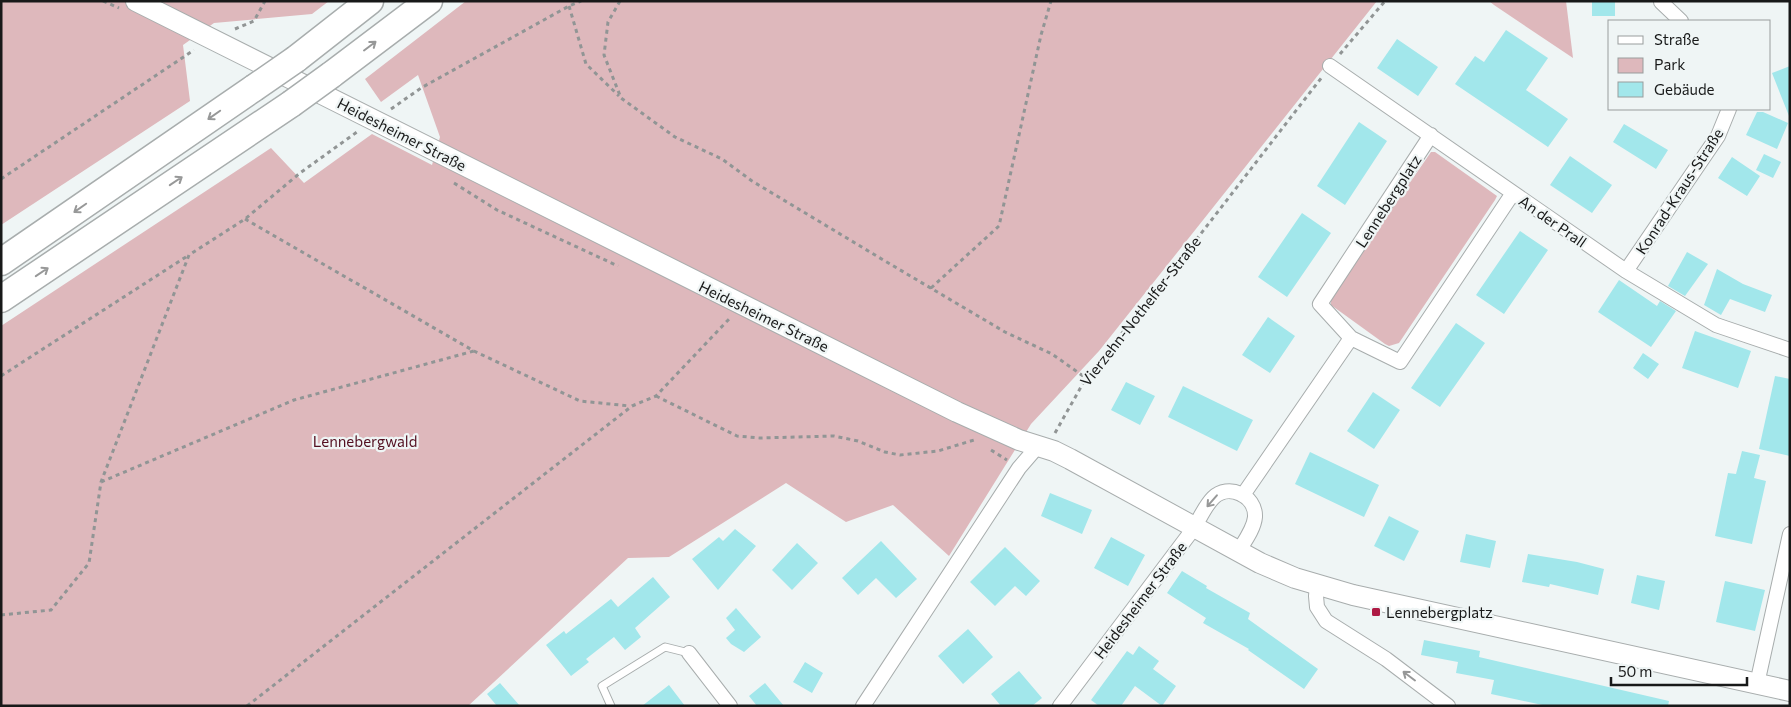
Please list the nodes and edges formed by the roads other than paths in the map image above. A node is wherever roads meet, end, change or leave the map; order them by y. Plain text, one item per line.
1 (136, 1) edge
2 (370, 1) edge
3 (429, 1) edge
4 (1661, 2) edge
5 (1680, 20) edge
6 (1330, 66) road end
7 (1728, 110) edge
8 (1431, 135) junction
9 (1513, 193) junction
10 (1, 262) edge
11 (1626, 271) junction
12 (1, 300) edge
13 (1351, 338) junction
14 (1790, 350) edge
15 (1038, 446) junction
16 (1243, 495) junction
17 (1194, 528) junction
18 (1790, 534) edge
19 (1238, 552) junction
20 (1317, 585) junction
21 (689, 653) joint
22 (1757, 684) junction
23 (1790, 691) edge
24 (611, 706) edge
25 (730, 706) edge
26 (863, 706) edge
27 (1060, 706) edge
28 (1448, 706) edge

1 - 15 main road, Heidesheimer Straße
2 -> 10 highway, bridge
12 -> 3 highway, bridge
4 - 5 street
6 - 8 street, An der Prall
7 - 11 street, Konrad-Kraus-Straße
8 - 9 street, An der Prall
8 - 13 street, Lennebergplatz
9 - 11 street, An der Prall
9 - 13 street, Lennebergplatz
11 - 14 street, An der Prall
13 - 16 street
15 - 17 main road, Heidesheimer Straße
15 - 26 street
16 -> 17 street
16 - 19 street
17 - 19 main road
17 - 27 street, Heidesheimer Straße
18 - 22 street
19 - 20 main road
20 - 22 main road
28 -> 20 street
21 - 24 lane
21 - 25 street
22 - 23 main road

